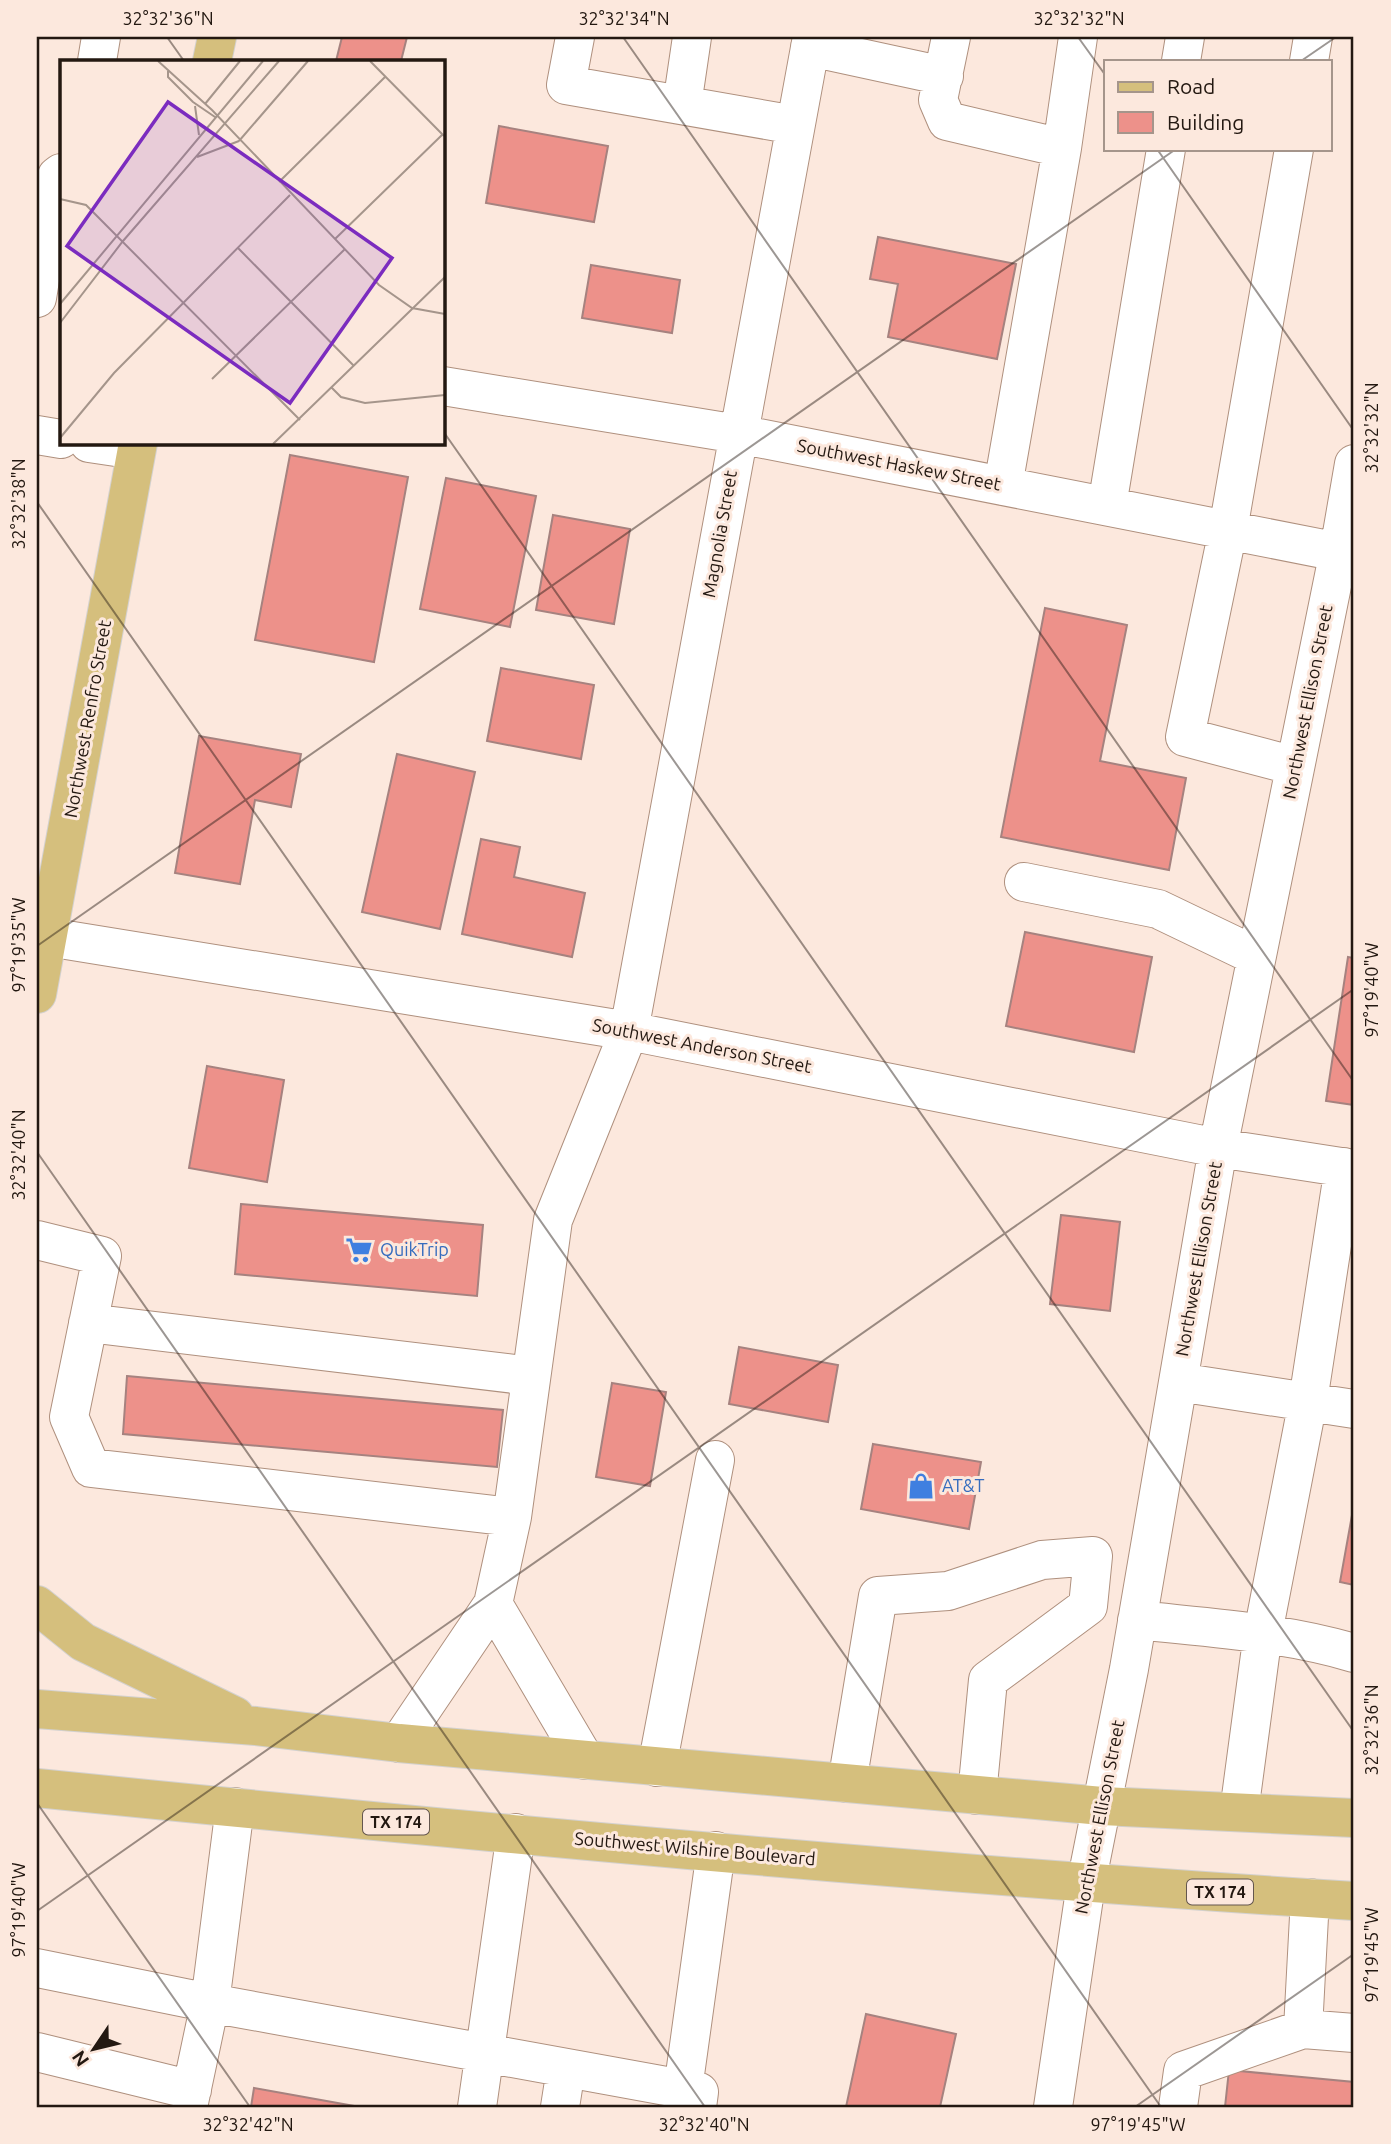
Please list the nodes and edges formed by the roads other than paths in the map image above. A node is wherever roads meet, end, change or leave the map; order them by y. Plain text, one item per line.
1 (101, 37) edge
2 (217, 37) edge
3 (575, 37) edge
4 (692, 37) edge
5 (951, 37) edge
6 (1078, 37) edge
7 (1185, 37) edge
8 (1313, 37) edge
9 (811, 42) edge
10 (97, 60) edge
11 (212, 60) edge
12 (1181, 60) edge
13 (1308, 60) edge
14 (944, 76) junction
15 (682, 105) junction
16 (795, 125) junction
17 (1062, 148) junction
18 (1166, 150) edge
19 (1294, 150) edge
20 (60, 174) edge
21 (37, 298) edge
22 (444, 386) edge
23 (738, 434) junction
24 (37, 435) edge
25 (60, 439) edge
26 (105, 444) edge
27 (137, 446) edge
28 (1354, 464) edge
29 (1003, 486) junction
30 (1107, 506) junction
31 (1228, 530) junction
32 (1346, 553) edge
33 (1295, 766) junction
34 (1024, 882) dead end
35 (48, 937) junction
36 (1256, 956) junction
37 (37, 994) edge
38 (629, 1031) junction
39 (1218, 1147) junction
40 (1349, 1168) edge
41 (37, 1240) edge
42 (88, 1322) junction
43 (531, 1376) junction
44 (1178, 1382) junction
45 (1308, 1401) junction
46 (1354, 1409) edge
47 (715, 1461) dead end
48 (512, 1517) junction
49 (37, 1605) edge
50 (493, 1605) junction
51 (1137, 1620) junction
52 (1263, 1633) junction
53 (1354, 1653) edge
54 (37, 1709) edge
55 (256, 1726) junction
56 (399, 1743) junction
57 (585, 1760) junction
58 (657, 1766) junction
59 (847, 1783) junction
60 (37, 1788) edge
61 (78, 1792) junction
62 (977, 1795) junction
63 (1102, 1806) junction
64 (235, 1807) junction
65 (1239, 1812) junction
66 (37, 1813) edge
67 (1354, 1818) edge
68 (516, 1833) junction
69 (716, 1851) junction
70 (1086, 1884) junction
71 (1310, 1898) junction
72 (1354, 1900) edge
73 (37, 1968) edge
74 (209, 2003) junction
75 (1303, 2029) junction
76 (1354, 2033) edge
77 (37, 2052) edge
78 (485, 2054) junction
79 (566, 2069) junction
80 (690, 2098) edge
81 (190, 2099) edge
82 (477, 2107) edge
83 (560, 2107) edge
84 (1052, 2107) edge
85 (1178, 2107) edge

1 - 10 street
2 - 11 main road
3 - 15 street
4 - 15 street
5 - 14 street
6 - 17 street
7 - 12 street
8 - 13 street
9 - 14 street
9 - 16 street, Magnolia Street
14 - 17 street
15 - 16 street
16 - 23 street, Magnolia Street
17 - 29 street
18 - 30 street
19 - 31 street
20 - 21 street
22 - 23 street, Southwest Haskew Street
23 - 29 street, Southwest Haskew Street
23 - 38 street, Magnolia Street
24 - 25 street
26 - 27 street
27 - 35 main road, Northwest Renfro Street
28 - 32 street, Northwest Ellison Street
29 - 30 street, Southwest Haskew Street
30 - 31 street, Southwest Haskew Street
31 - 32 street, Southwest Haskew Street
31 - 33 street
32 - 33 street, Northwest Ellison Street
33 - 36 street, Northwest Ellison Street
34 - 36 street
35 - 37 main road, Northwest Renfro Street
35 - 38 street, Southwest Anderson Street
36 - 39 street, Northwest Ellison Street
38 - 39 street, Southwest Anderson Street
38 - 43 street, Magnolia Street
39 - 40 street, Southwest Anderson Street
39 - 44 street, Northwest Ellison Street
40 - 45 street
41 - 42 street
42 - 43 street
42 - 48 street
43 - 48 street, Magnolia Street
44 - 45 street
44 - 51 street, Northwest Ellison Street
45 - 46 street
45 - 52 street
47 - 58 street
48 - 50 street, Magnolia Street
49 - 55 main road
50 - 56 street
50 - 57 street
51 - 52 street
51 - 63 street, Northwest Ellison Street
52 - 53 street
52 - 65 street
54 - 55 main road
55 - 56 main road
56 - 57 main road
57 - 58 main road
58 - 59 main road
59 - 62 main road
59 - 62 street
60 - 61 main road, Southwest Wilshire Boulevard / TX 174
61 - 64 main road, Southwest Wilshire Boulevard / TX 174
61 - 66 main road
62 - 63 main road
63 - 65 main road
63 - 70 street, Northwest Ellison Street
64 - 68 main road, Southwest Wilshire Boulevard / TX 174
64 - 74 street
65 - 67 main road
68 - 69 main road, Southwest Wilshire Boulevard / TX 174
68 - 78 street
69 - 70 main road, Southwest Wilshire Boulevard / TX 174
69 - 80 street
70 - 71 main road, Southwest Wilshire Boulevard / TX 174
70 - 84 street, Northwest Ellison Street
71 - 72 main road, Southwest Wilshire Boulevard / TX 174
71 - 75 street
73 - 74 street
74 - 78 street
74 - 81 street
75 - 76 street
75 - 85 street
77 - 81 street
78 - 79 street
78 - 82 street
79 - 80 street
79 - 83 street

